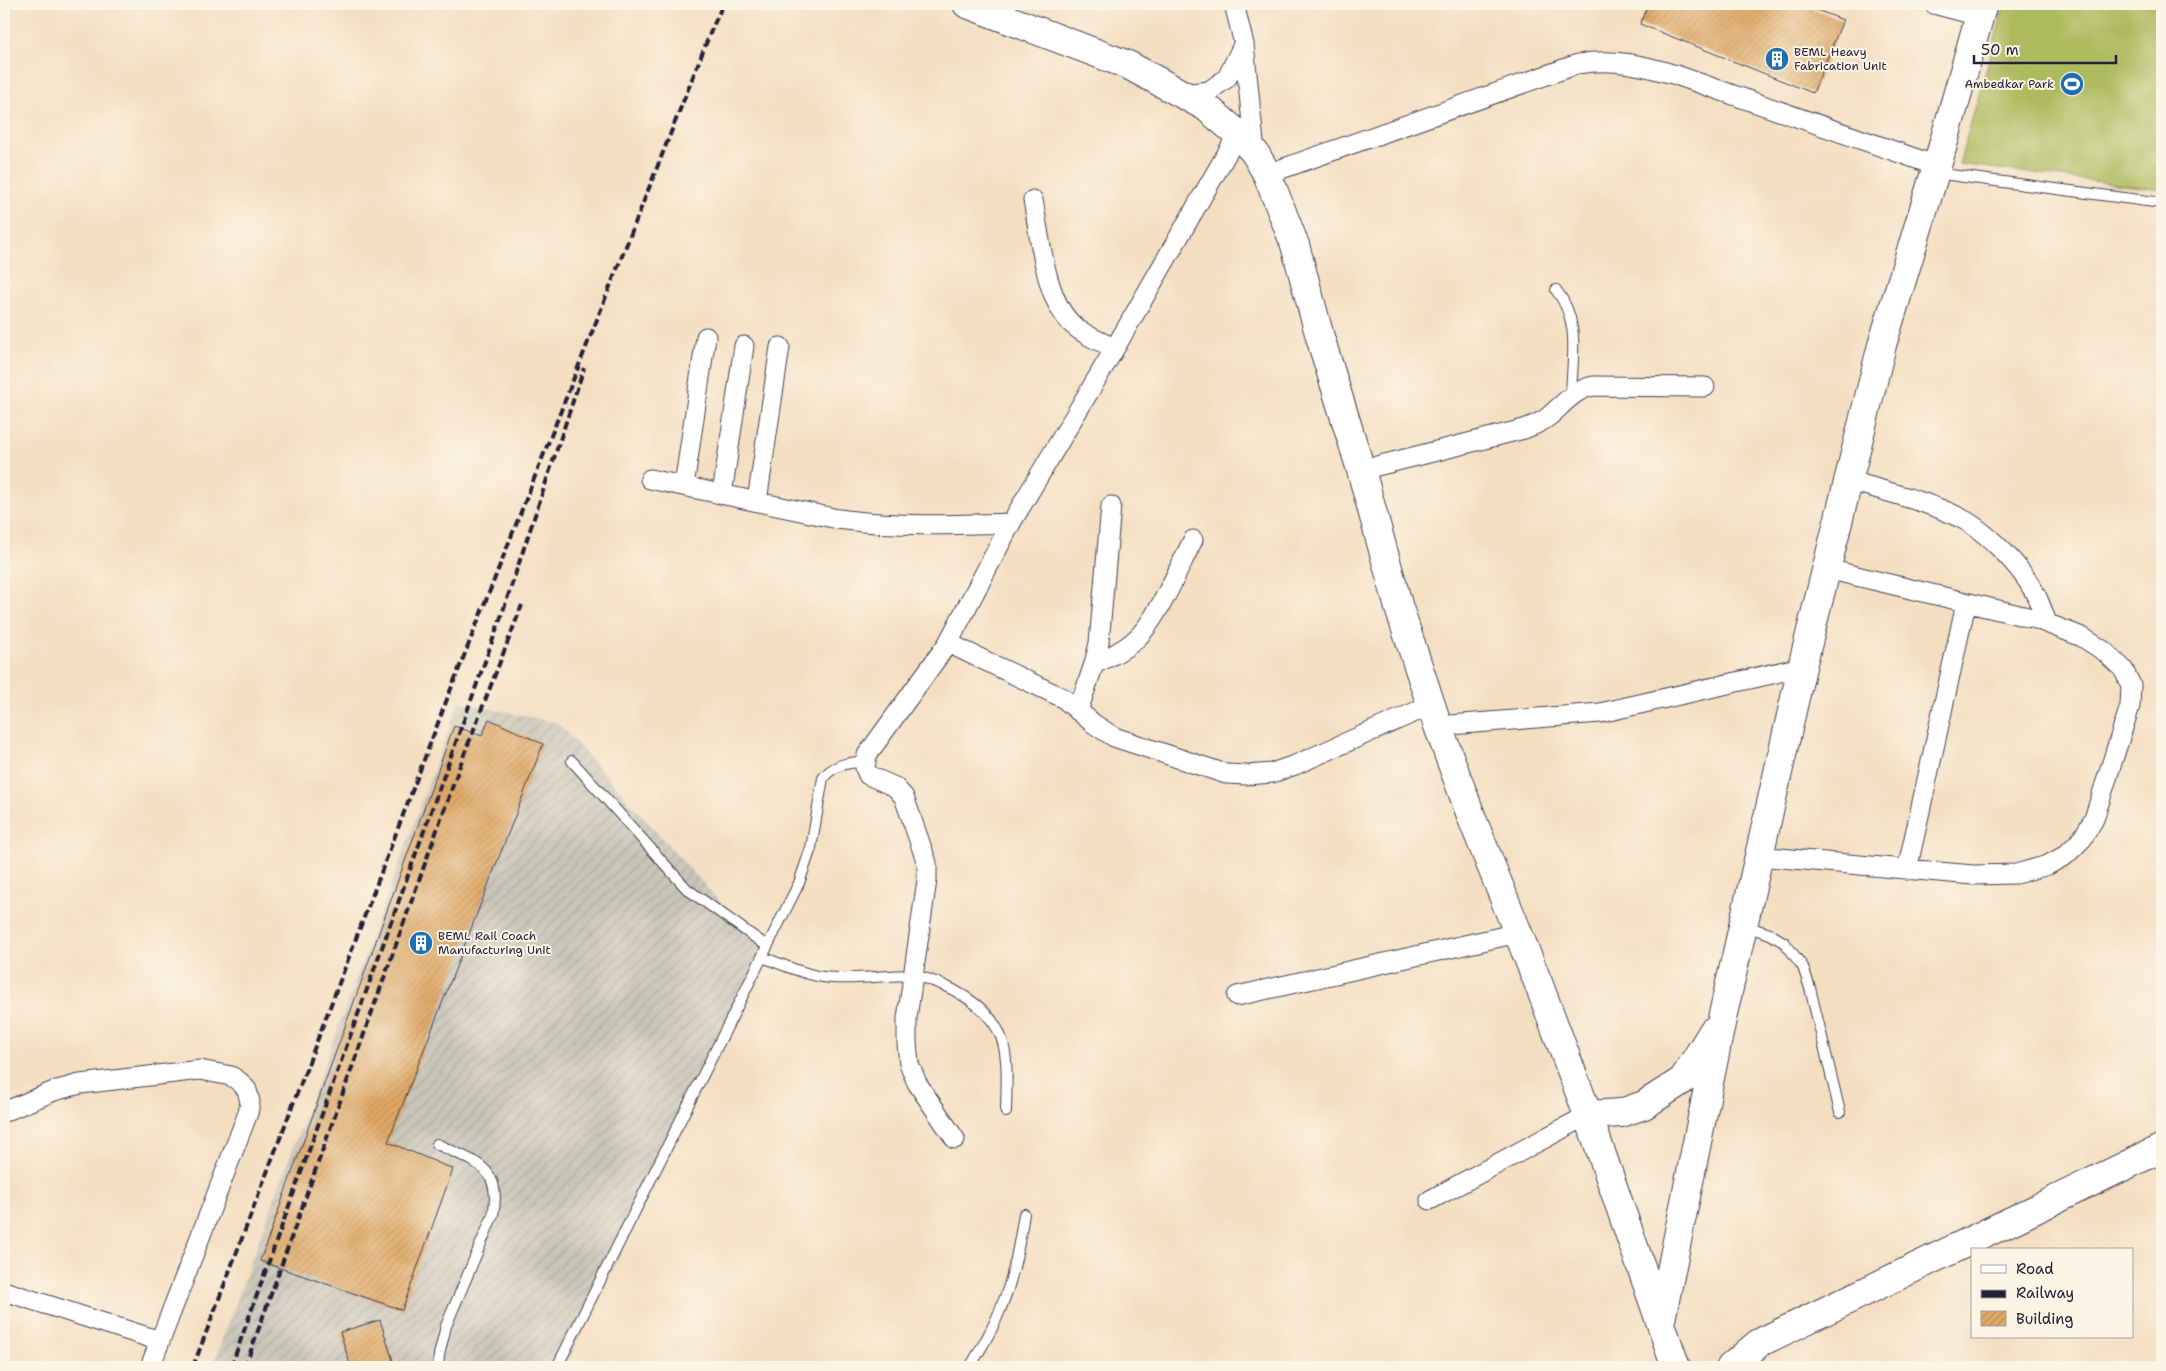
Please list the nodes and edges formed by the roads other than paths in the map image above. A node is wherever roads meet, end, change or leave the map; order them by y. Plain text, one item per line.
1 (966, 4) edge
2 (1234, 4) edge
3 (1934, 4) edge
4 (1981, 10) edge
5 (1244, 44) junction
6 (1182, 94) junction
7 (1254, 154) junction
8 (1936, 169) junction
9 (1033, 200) dead end
10 (2162, 203) edge
11 (1556, 290) dead end
12 (706, 337) dead end
13 (744, 346) dead end
14 (780, 347) dead end
15 (1115, 348) junction
16 (1705, 386) dead end
17 (1572, 396) junction
18 (1361, 470) junction
19 (650, 479) dead end
20 (1848, 480) junction
21 (684, 486) junction
22 (722, 494) junction
23 (757, 502) junction
24 (1112, 506) dead end
25 (1011, 523) junction
26 (1193, 540) dead end
27 (1827, 569) junction
28 (1966, 603) junction
29 (2047, 623) junction
30 (948, 643) junction
31 (1094, 664) junction
32 (1802, 667) junction
33 (1078, 711) junction
34 (1434, 715) junction
35 (572, 761) dead end
36 (865, 761) junction
37 (1757, 856) junction
38 (1907, 870) junction
39 (1742, 925) junction
40 (1518, 933) junction
41 (767, 946) junction
42 (762, 957) junction
43 (913, 975) junction
44 (1237, 996) dead end
45 (1723, 1014) junction
46 (4, 1112) edge
47 (1006, 1112) dead end
48 (1840, 1112) dead end
49 (1588, 1115) junction
50 (955, 1139) dead end
51 (437, 1144) dead end
52 (2162, 1148) edge
53 (1430, 1200) dead end
54 (1024, 1214) dead end
55 (4, 1291) edge
56 (1661, 1320) junction
57 (160, 1341) junction
58 (150, 1367) edge
59 (438, 1367) edge
60 (557, 1367) edge
61 (970, 1367) edge
62 (1676, 1367) edge
63 (1731, 1367) edge

1 - 6 main road
2 - 5 street
3 - 4 street
4 - 8 main road
5 - 6 street
5 - 7 street
6 - 7 main road
7 - 8 street
7 - 15 street
7 - 18 main road
8 - 10 lane
8 - 20 main road
9 - 15 street
11 - 17 lane
12 - 21 street
13 - 22 street
14 - 23 street
15 - 25 street
16 - 17 street
17 - 18 street
18 - 34 main road
19 - 21 street
20 - 27 main road
20 - 29 street
21 - 22 street
22 - 23 street
23 - 25 street
24 - 31 street
25 - 30 street
26 - 31 street
27 - 28 street
27 - 32 main road
28 - 29 street
28 - 38 street
29 - 38 street
30 - 33 street
30 - 36 street
31 - 33 street
32 - 34 street
32 - 37 main road
33 - 34 street
34 - 40 main road
35 - 41 lane
36 - 41 lane
36 - 43 street
37 - 38 street
37 - 39 main road
39 - 45 main road
39 - 48 lane
40 - 44 street
40 - 49 main road
41 - 42 lane
42 - 43 lane
42 - 60 lane
43 - 47 lane
43 - 50 street
45 - 49 main road
45 - 56 main road
46 - 57 street
49 - 53 street
49 - 56 main road
51 - 59 lane
52 - 63 main road
54 - 61 lane
55 - 57 street
56 - 62 main road
57 - 58 street

